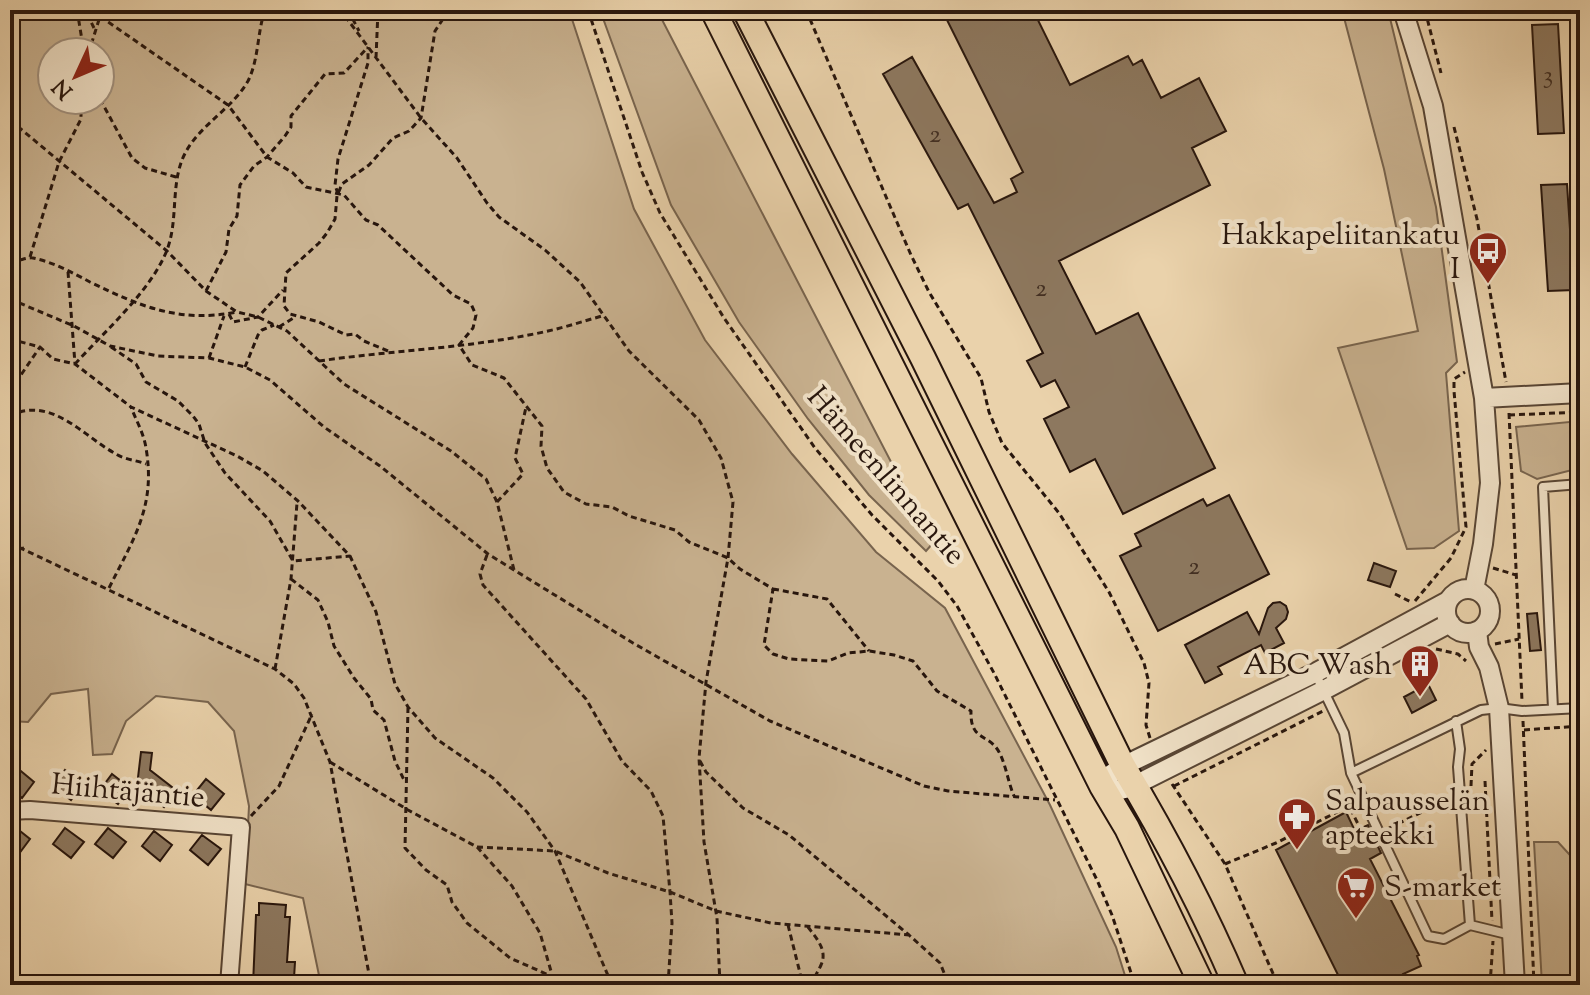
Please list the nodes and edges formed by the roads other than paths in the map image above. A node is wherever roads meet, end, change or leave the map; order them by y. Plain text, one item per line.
1 (713, 10) edge
2 (745, 10) edge
3 (1403, 10) edge
4 (1580, 393) edge
5 (1484, 398) junction
6 (1580, 484) edge
7 (1474, 590) junction
8 (1448, 601) junction
9 (1450, 623) junction
10 (1477, 631) junction
11 (1320, 682) junction
12 (1499, 708) junction
13 (1580, 708) edge
14 (1553, 709) junction
15 (1456, 721) junction
16 (1351, 773) junction
17 (1129, 776) junction
18 (1102, 786) junction
19 (10, 811) edge
20 (1470, 925) junction
21 (1512, 935) junction
22 (1524, 982) edge
23 (229, 985) edge
24 (1202, 985) edge
25 (1236, 985) edge

1 - 18 main road, Hämeenlinnantie
2 - 17 main road, Hämeenlinnantie
3 - 5 street
4 - 5 street
5 - 7 street
6 - 14 lane
7 - 8 street
7 - 10 street
8 - 9 street
8 - 11 street
9 - 10 street
9 - 11 street
10 - 12 street
11 - 16 lane
11 - 17 street
11 - 17 street
12 - 14 lane
12 - 15 lane
12 - 21 street
13 - 14 lane
15 - 16 lane
15 - 20 lane
16 - 20 lane
17 - 18 street
17 - 25 main road, Hämeenlinnantie
18 - 24 main road, Hämeenlinnantie
19 - 23 street, Hiihtäjäntie
20 - 21 lane
21 - 22 street

